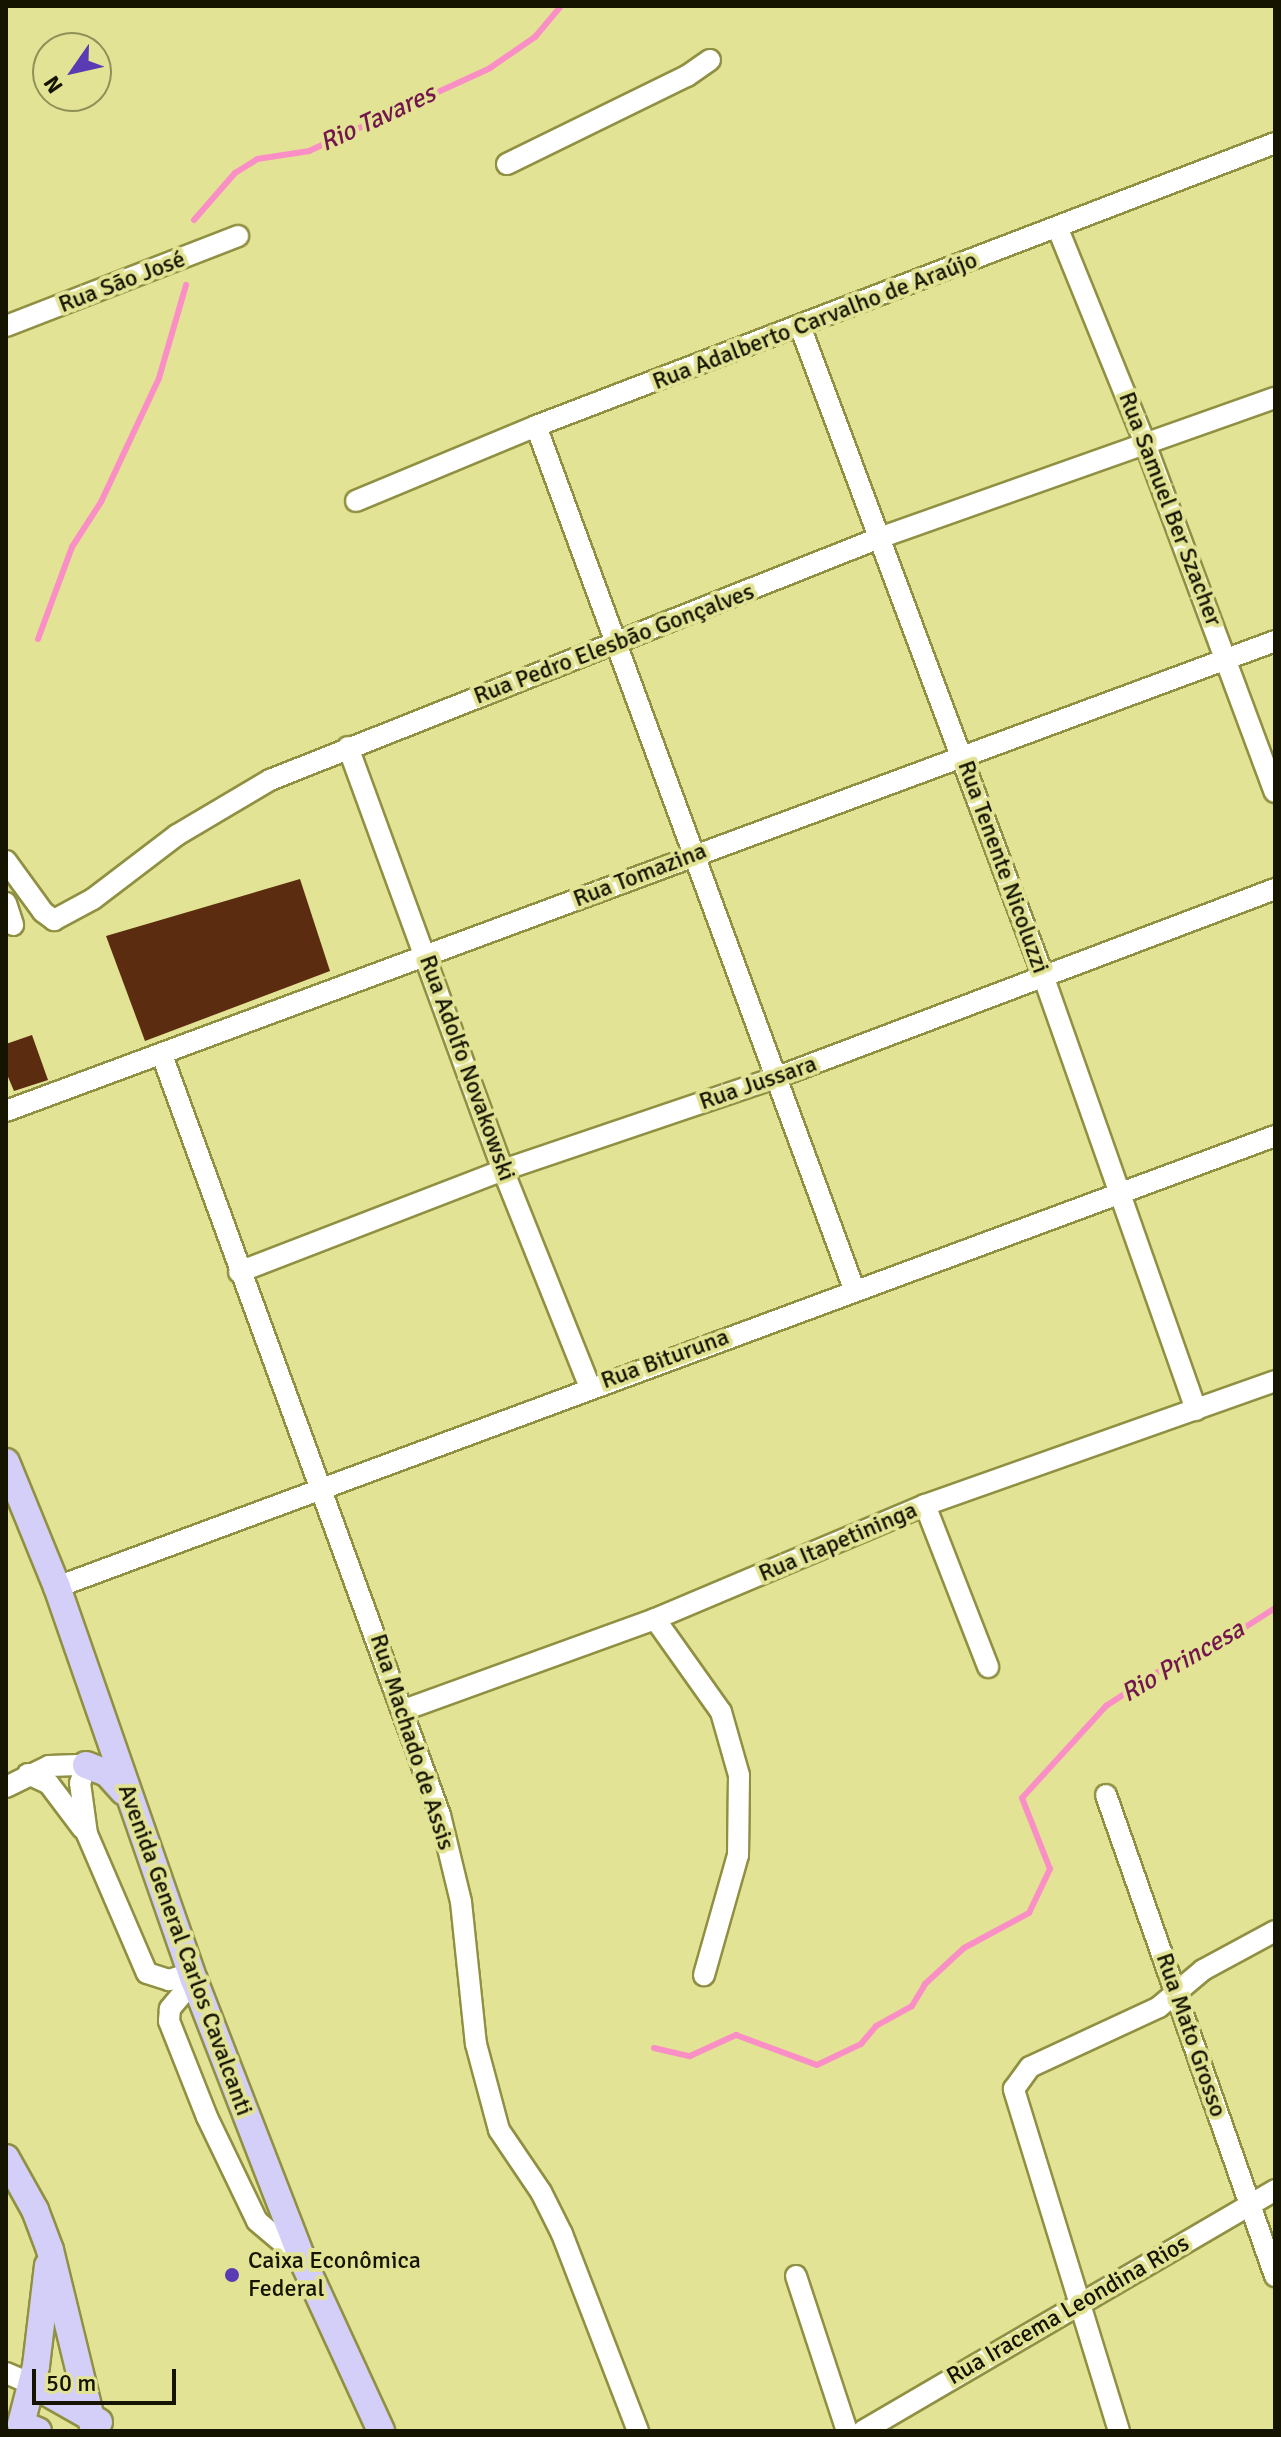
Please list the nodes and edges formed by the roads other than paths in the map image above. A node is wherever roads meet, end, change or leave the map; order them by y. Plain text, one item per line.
1 (710, 60) dead end
2 (1275, 143) edge
3 (507, 164) dead end
4 (1058, 229) junction
5 (238, 236) dead end
6 (6, 326) edge
7 (800, 326) junction
8 (1275, 398) edge
9 (536, 426) junction
10 (1146, 446) junction
11 (356, 501) dead end
12 (879, 538) junction
13 (1275, 641) edge
14 (619, 644) junction
15 (1228, 658) junction
16 (348, 747) junction
17 (962, 755) junction
18 (1275, 792) edge
19 (691, 855) junction
20 (6, 861) edge
21 (1275, 889) edge
22 (6, 903) edge
23 (13, 925) dead end
24 (426, 955) junction
25 (1044, 978) junction
26 (162, 1055) junction
27 (775, 1078) junction
28 (6, 1111) edge
29 (1275, 1136) edge
30 (503, 1170) junction
31 (1122, 1194) junction
32 (239, 1272) junction
33 (854, 1289) junction
34 (1275, 1381) edge
35 (590, 1387) junction
36 (1196, 1410) junction
37 (6, 1462) edge
38 (323, 1485) junction
39 (925, 1505) junction
40 (57, 1587) junction
41 (655, 1619) junction
42 (988, 1667) dead end
43 (404, 1710) junction
44 (86, 1765) junction
45 (28, 1774) junction
46 (6, 1787) edge
47 (1106, 1795) dead end
48 (132, 1810) junction
49 (87, 1834) junction
50 (1275, 1931) edge
51 (704, 1975) dead end
52 (192, 1976) junction
53 (1177, 1993) junction
54 (6, 2158) edge
55 (1275, 2190) edge
56 (1249, 2206) junction
57 (50, 2250) junction
58 (302, 2259) junction
59 (796, 2276) dead end
60 (1275, 2276) edge
61 (1078, 2301) junction
62 (6, 2373) edge
63 (32, 2384) junction
64 (92, 2423) edge
65 (21, 2427) edge
66 (112, 2431) edge
67 (381, 2431) edge
68 (638, 2431) edge
69 (847, 2431) edge
70 (863, 2431) edge
71 (1119, 2431) edge

1 - 3 street
2 - 4 street, Rua Adalberto Carvalho de Araújo
4 - 7 street, Rua Adalberto Carvalho de Araújo
4 - 10 street, Rua Samuel Ber Szacher
5 - 6 street, Rua São José
7 - 9 street, Rua Adalberto Carvalho de Araújo
7 - 12 street, Rua Tenente Nicoluzzi
8 - 10 street, Rua Pedro Elesbão Gonçalves
9 - 11 street, Rua Adalberto Carvalho de Araújo
9 - 14 street
10 - 12 street, Rua Pedro Elesbão Gonçalves
10 - 15 street, Rua Samuel Ber Szacher
12 - 14 street, Rua Pedro Elesbão Gonçalves
12 - 17 street, Rua Tenente Nicoluzzi
13 - 15 street, Rua Tomazina
14 - 16 street, Rua Pedro Elesbão Gonçalves
14 - 19 street
15 - 17 street, Rua Tomazina
15 - 18 street, Rua Samuel Ber Szacher
16 - 20 street, Rua Pedro Elesbão Gonçalves
16 - 24 street, Rua Adolfo Novakowski
17 - 19 street, Rua Tomazina
17 - 25 street, Rua Tenente Nicoluzzi
19 - 24 street, Rua Tomazina
19 - 27 street
21 - 25 street, Rua Jussara
22 - 23 street
24 - 26 street, Rua Tomazina
24 - 30 street, Rua Adolfo Novakowski
25 - 27 street, Rua Jussara
25 - 31 street, Rua Tenente Nicoluzzi
26 - 28 street, Rua Tomazina
26 - 32 street, Rua Machado de Assis
27 - 30 street, Rua Jussara
27 - 33 street
29 - 31 street, Rua Bituruna
30 - 32 street, Rua Jussara
30 - 35 street, Rua Adolfo Novakowski
31 - 33 street, Rua Bituruna
31 - 36 street, Rua Tenente Nicoluzzi
32 - 38 street, Rua Machado de Assis
33 - 35 street, Rua Bituruna
34 - 36 street, Rua Itapetininga
35 - 38 street, Rua Bituruna
36 - 39 street, Rua Itapetininga
37 - 40 main road, Avenida General Carlos Cavalcanti
38 - 40 street, Rua Bituruna
38 - 43 street, Rua Machado de Assis
39 - 41 street, Rua Itapetininga
39 - 42 street
40 - 48 main road, Avenida General Carlos Cavalcanti
41 - 43 street, Rua Itapetininga
41 - 51 street
43 - 68 street, Rua Machado de Assis
44 - 45 street
44 - 48 main road
44 - 49 street
45 - 46 street
45 - 49 street
47 - 53 street, Rua Mato Grosso
48 - 52 main road, Avenida General Carlos Cavalcanti
49 - 52 street
50 - 53 street
52 - 58 main road, Avenida General Carlos Cavalcanti
52 - 58 street
53 - 56 street, Rua Mato Grosso
53 - 61 street
54 - 57 main road
55 - 56 street, Rua Iracema Leondina Rios
56 - 60 street, Rua Mato Grosso
56 - 61 street, Rua Iracema Leondina Rios
57 - 63 main road
57 - 64 main road
58 - 67 main road, Avenida General Carlos Cavalcanti
59 - 69 street
61 - 70 street, Rua Iracema Leondina Rios
61 - 71 street
62 - 63 street
63 - 64 main road
63 - 65 main road
64 - 66 main road

